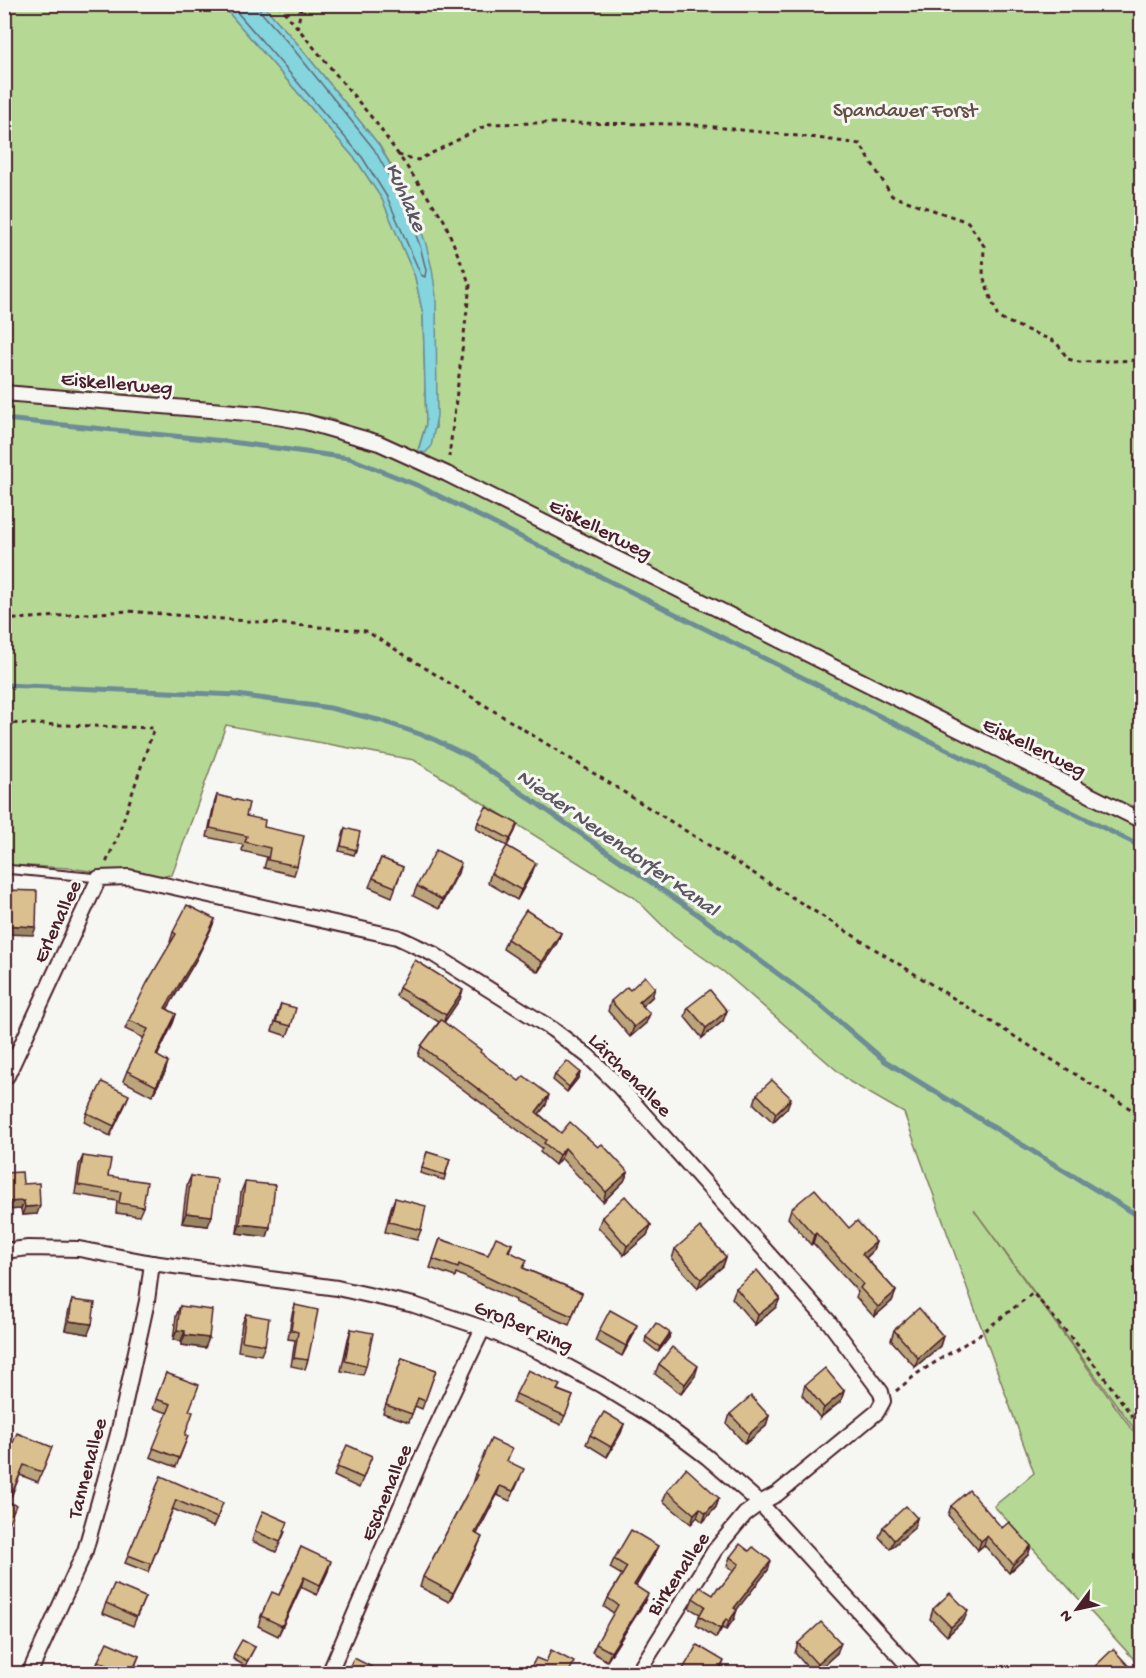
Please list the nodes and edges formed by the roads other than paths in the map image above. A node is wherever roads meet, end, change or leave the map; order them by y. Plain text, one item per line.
1 (4, 393) edge
2 (1142, 821) edge
3 (4, 869) edge
4 (99, 878) junction
5 (4, 1077) edge
6 (4, 1251) edge
7 (152, 1263) junction
8 (483, 1328) junction
9 (760, 1503) junction
10 (28, 1674) edge
11 (329, 1674) edge
12 (637, 1674) edge
13 (916, 1674) edge

1 - 2 street, Eiskellerweg
3 - 4 lane
4 - 5 street, Erlenallee
4 - 9 street, Lärchenallee
6 - 7 street, Großer Ring
7 - 8 street, Großer Ring
7 - 10 street, Tannenallee
8 - 9 street, Großer Ring
8 - 11 street, Eschenallee
9 - 12 street, Birkenallee
9 - 13 street, Großer Ring

